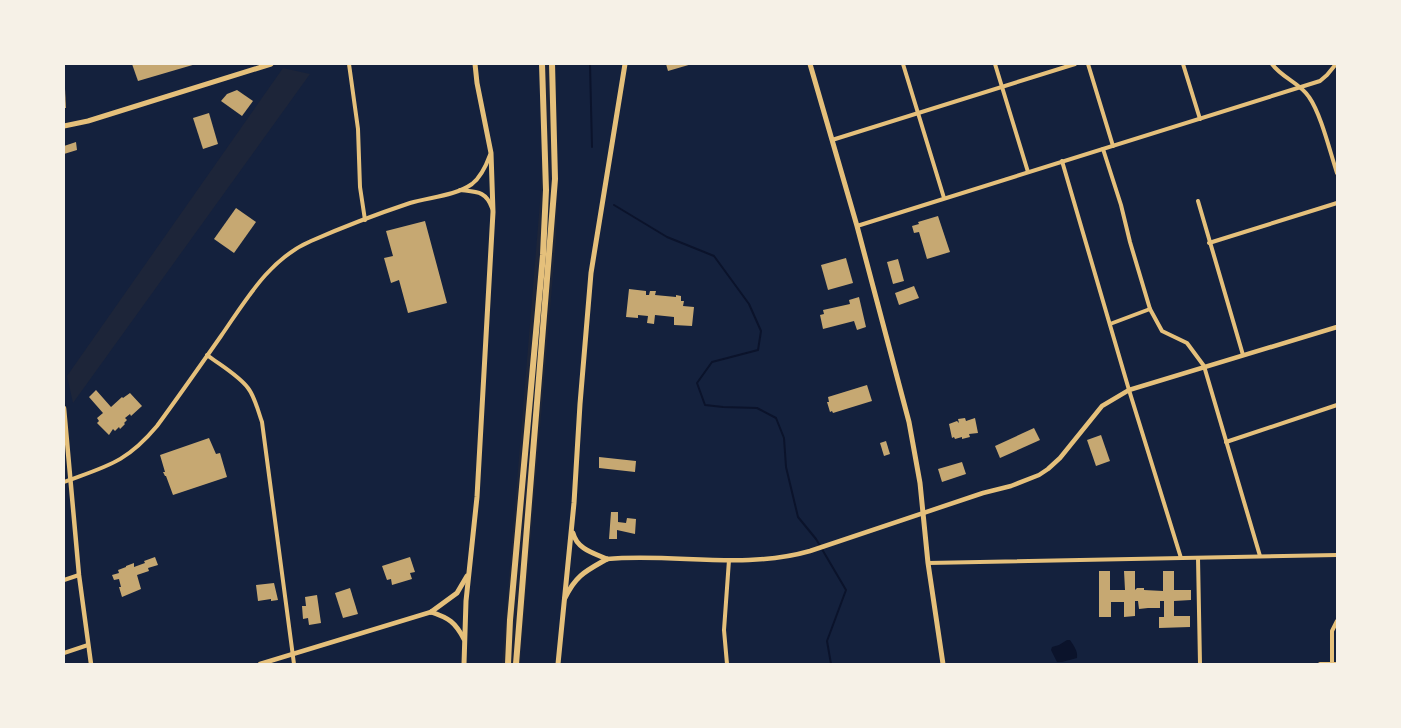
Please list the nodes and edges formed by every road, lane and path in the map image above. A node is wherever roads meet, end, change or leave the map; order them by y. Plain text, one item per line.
1 (271, 64) edge
2 (349, 64) edge
3 (475, 64) edge
4 (542, 64) edge
5 (552, 64) edge
6 (625, 64) edge
7 (810, 64) edge
8 (902, 64) edge
9 (995, 64) edge
10 (1075, 64) edge
11 (1088, 64) edge
12 (1183, 64) edge
13 (1272, 64) edge
14 (1336, 64) edge
15 (1002, 86) junction
16 (1301, 87) junction
17 (917, 112) junction
18 (1200, 119) junction
19 (64, 126) edge
20 (832, 140) junction
21 (1113, 146) junction
22 (1103, 149) junction
23 (491, 153) junction
24 (1062, 161) junction
25 (1028, 172) junction
26 (1337, 173) edge
27 (460, 190) junction
28 (944, 198) junction
29 (1198, 202) dead end
30 (1337, 203) edge
31 (493, 212) junction
32 (365, 220) junction
33 (857, 226) junction
34 (1209, 243) junction
35 (1150, 309) junction
36 (1110, 324) junction
37 (1337, 327) edge
38 (207, 355) junction
39 (1243, 355) junction
40 (1204, 366) junction
41 (1129, 390) junction
42 (1337, 405) edge
43 (64, 408) edge
44 (1226, 442) junction
45 (70, 480) junction
46 (64, 482) edge
47 (922, 514) junction
48 (571, 529) junction
49 (1337, 554) edge
50 (1260, 556) junction
51 (1181, 558) junction
52 (1198, 558) junction
53 (607, 559) junction
54 (729, 560) junction
55 (928, 563) junction
56 (469, 572) junction
57 (79, 575) junction
58 (64, 580) edge
59 (563, 603) junction
60 (431, 612) junction
61 (1337, 621) edge
62 (465, 641) junction
63 (88, 645) junction
64 (64, 653) edge
65 (293, 654) junction
66 (91, 664) edge
67 (260, 664) edge
68 (294, 664) edge
69 (464, 664) edge
70 (508, 664) edge
71 (516, 664) edge
72 (558, 664) edge
73 (727, 664) edge
74 (944, 664) edge
75 (1200, 664) edge
76 (1320, 664) edge
77 (1332, 664) edge
78 (1337, 664) edge

1 - 19 main road
2 - 32 street
3 - 23 main road
4 - 70 highway
5 - 71 highway
6 - 48 main road
7 - 20 main road
8 - 17 street
9 - 15 street
10 - 15 street
11 - 21 street
12 - 18 street
13 - 16 street
14 - 16 street
15 - 17 street
15 - 25 street
16 - 18 street
16 - 26 street
17 - 20 street
17 - 28 street
18 - 21 street
20 - 33 main road
21 - 22 street
22 - 24 street
22 - 35 street
23 - 27 street
23 - 31 main road
24 - 25 street
24 - 36 street
25 - 28 street
27 - 31 street
27 - 32 street
28 - 33 street
29 - 34 street
30 - 34 street
31 - 56 main road
32 - 38 street
33 - 47 main road
34 - 39 street
35 - 36 street
35 - 40 street
36 - 41 street
37 - 39 street
38 - 45 street
38 - 65 street
39 - 40 street
40 - 41 street
40 - 44 street
41 - 47 street
41 - 51 street
42 - 44 street
43 - 45 street
44 - 50 street
45 - 46 street
45 - 57 street
47 - 54 street
47 - 55 main road
48 - 53 main road
48 - 59 main road
49 - 50 street
50 - 52 street
51 - 52 street
51 - 55 street
52 - 75 street
53 - 54 street
53 - 59 main road
54 - 73 street
55 - 74 main road
56 - 60 main road
56 - 62 main road
57 - 58 street
57 - 63 street
59 - 72 main road
60 - 62 main road
60 - 65 street
61 - 77 street
62 - 69 main road
63 - 64 street
63 - 66 street
65 - 67 street
65 - 68 street
76 - 77 street
77 - 78 street

